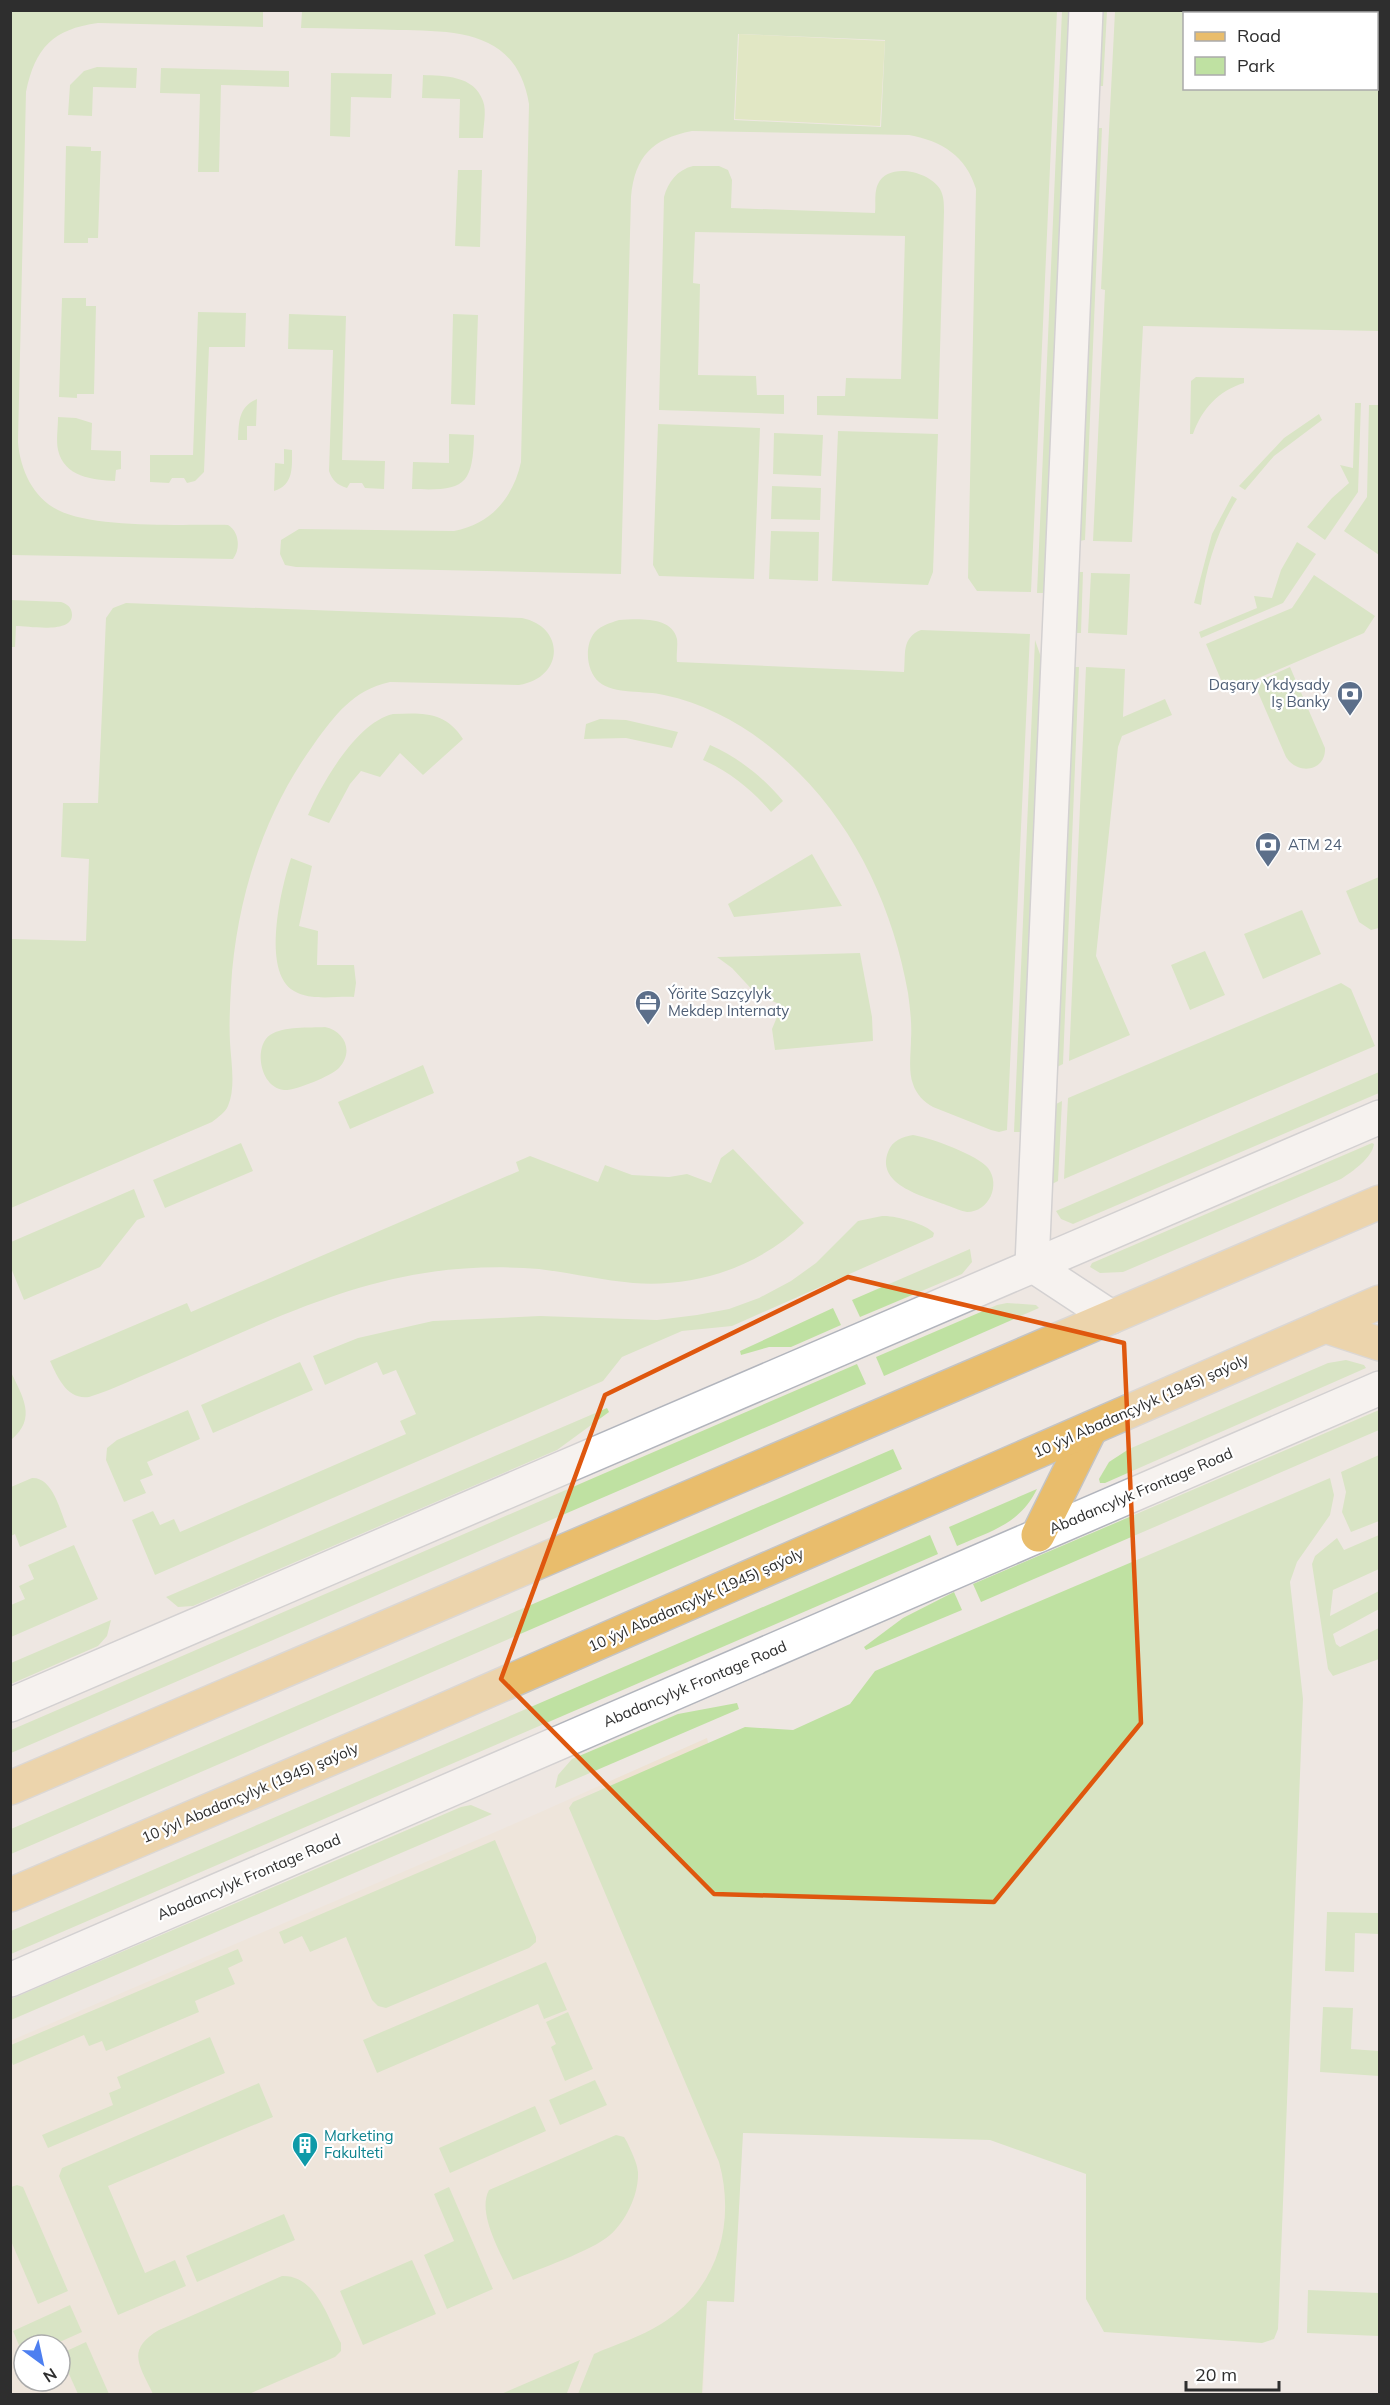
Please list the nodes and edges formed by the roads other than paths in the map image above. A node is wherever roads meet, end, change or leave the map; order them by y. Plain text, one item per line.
1 (1086, 10) edge
2 (1380, 1117) edge
3 (1380, 1202) edge
4 (1032, 1265) junction
5 (1380, 1302) edge
6 (1111, 1317) junction
7 (1325, 1326) junction
8 (1380, 1344) edge
9 (1380, 1388) edge
10 (1090, 1430) junction
11 (1038, 1535) junction
12 (10, 1705) edge
13 (10, 1788) edge
14 (10, 1895) edge
15 (10, 1980) edge

1 - 4 street
2 - 4 street
3 - 6 main road
4 - 6 street
4 - 12 street
5 - 7 main road, 10 ýyl Abadançylyk (1945) şaýoly
6 - 13 main road
7 - 8 main road
7 - 10 main road, 10 ýyl Abadançylyk (1945) şaýoly
9 - 11 street, Abadancylyk Frontage Road
10 - 11 main road
10 - 14 main road, 10 ýyl Abadançylyk (1945) şaýoly
11 - 15 street, Abadancylyk Frontage Road

